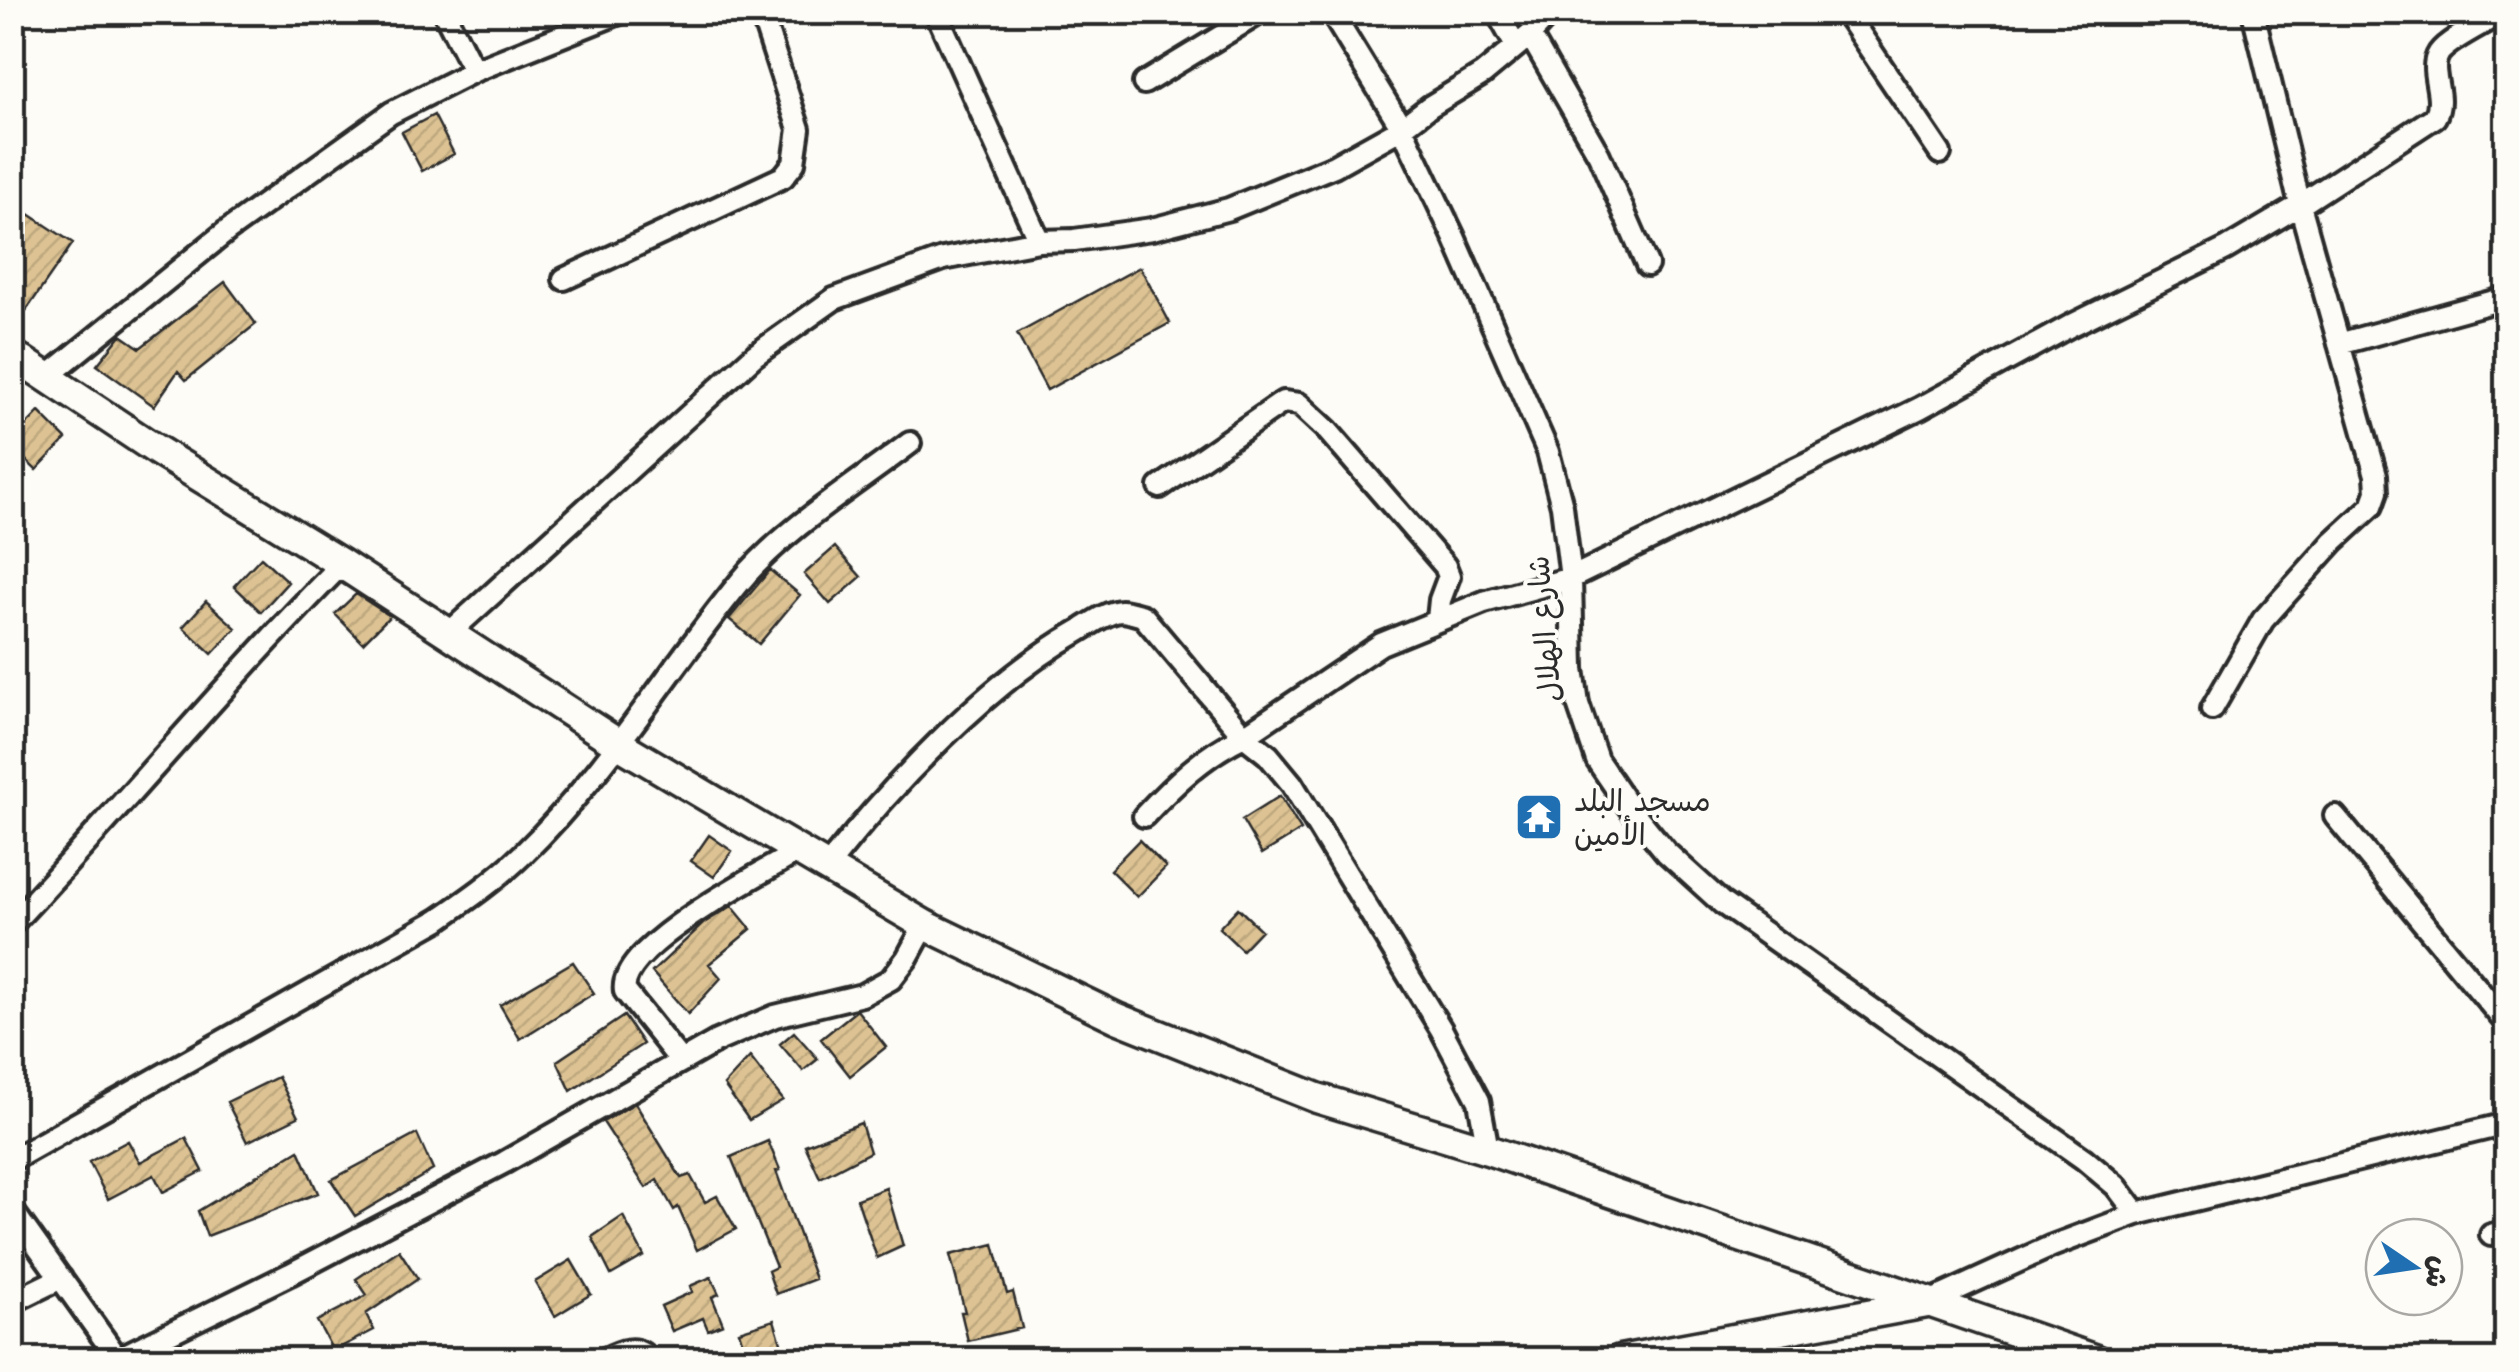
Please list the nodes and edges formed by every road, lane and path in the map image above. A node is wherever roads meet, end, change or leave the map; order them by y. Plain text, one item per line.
1 (444, 12) edge
2 (622, 12) edge
3 (761, 12) edge
4 (936, 12) edge
5 (1261, 12) edge
6 (1331, 12) edge
7 (1496, 12) edge
8 (1551, 12) edge
9 (1845, 12) edge
10 (2252, 12) edge
11 (2502, 12) edge
12 (1523, 41) junction
13 (474, 72) junction
14 (1144, 83) dead end
15 (1402, 128) junction
16 (1940, 152) dead end
17 (2300, 205) junction
18 (1039, 241) junction
19 (1646, 265) dead end
20 (564, 279) dead end
21 (2506, 298) edge
22 (2340, 344) junction
23 (26, 369) edge
24 (910, 443) dead end
25 (1160, 487) dead end
26 (342, 564) junction
27 (1571, 578) junction
28 (1438, 619) junction
29 (448, 634) junction
30 (2212, 710) dead end
31 (1244, 736) junction
32 (618, 743) junction
33 (1144, 816) dead end
34 (2335, 816) dead end
35 (798, 851) junction
36 (826, 868) junction
37 (12, 924) edge
38 (924, 925) junction
39 (2506, 1023) edge
40 (680, 1060) junction
41 (2506, 1124) edge
42 (1488, 1150) junction
43 (12, 1160) edge
44 (12, 1210) edge
45 (2137, 1214) junction
46 (61, 1278) junction
47 (12, 1302) edge
48 (1929, 1302) junction
49 (119, 1359) edge
50 (603, 1360) edge
51 (649, 1360) edge
52 (1620, 1360) edge
53 (2096, 1360) edge

1 - 13 street
2 - 13 street
3 - 20 street
4 - 18 street
5 - 14 street
6 - 15 street, شارع الهلال
7 - 12 street
8 - 12 street
9 - 16 street
10 - 17 street
11 - 17 street
12 - 15 street
12 - 19 street
13 - 23 street
15 - 18 street
15 - 27 street, شارع الهلال
17 - 22 street
17 - 27 street
18 - 29 street
21 - 22 street
22 - 30 street
23 - 26 street
24 - 32 street
25 - 28 street
26 - 29 street
26 - 37 street
27 - 28 street
27 - 45 street, شارع الهلال
28 - 31 street
29 - 32 street
31 - 33 street
31 - 36 street
31 - 42 street
32 - 35 street
32 - 43 street
34 - 39 street
35 - 36 street
35 - 40 street
36 - 38 street
38 - 40 street
38 - 42 street
40 - 49 street
41 - 45 street
42 - 48 street
44 - 46 street
45 - 48 street
46 - 47 street
46 - 49 street
48 - 52 street
48 - 53 street
50 - 51 street

